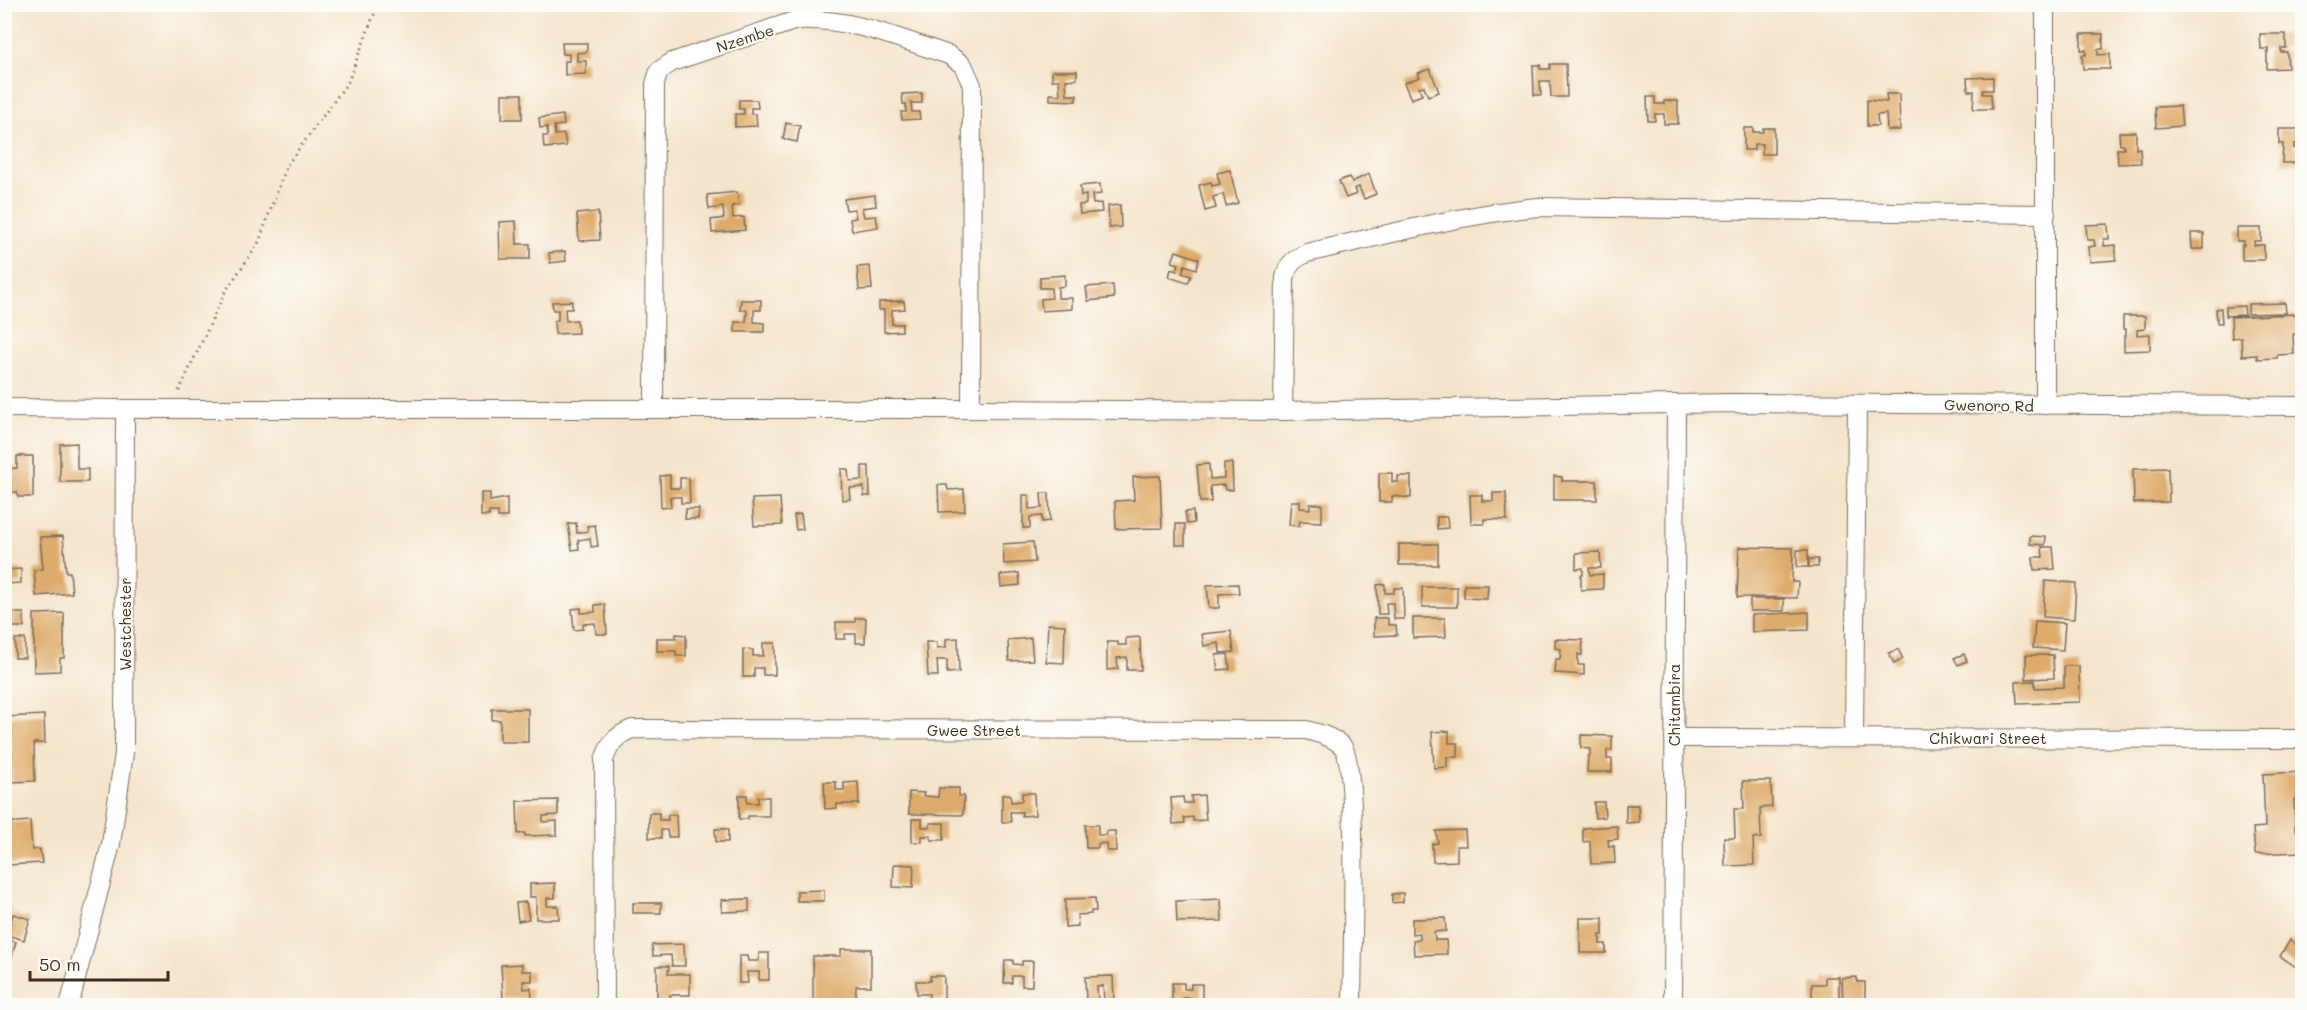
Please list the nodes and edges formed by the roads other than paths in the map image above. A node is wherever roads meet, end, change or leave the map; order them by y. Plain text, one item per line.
1 (2045, 4) edge
2 (2046, 214) junction
3 (1857, 404) junction
4 (1676, 405) junction
5 (2045, 405) junction
6 (2302, 406) edge
7 (4, 408) edge
8 (126, 409) junction
9 (654, 409) junction
10 (971, 409) junction
11 (1283, 411) junction
12 (1854, 737) junction
13 (1674, 738) junction
14 (2302, 739) edge
15 (69, 1005) edge
16 (605, 1005) edge
17 (1353, 1005) edge
18 (1673, 1005) edge

1 - 2 street
2 - 5 street
2 - 11 street
3 - 4 street, Gwenoro Rd
3 - 5 street, Gwenoro Rd
3 - 12 street
4 - 11 street, Gwenoro Rd
4 - 13 street, Chitambira
5 - 6 street, Gwenoro Rd
7 - 8 street
8 - 9 street, Gwenoro Rd
8 - 15 street, Westchester
9 - 10 street, Gwenoro Rd
9 - 10 street, Nzembe
10 - 11 street, Gwenoro Rd
12 - 13 street, Chikwari Street
12 - 14 street, Chikwari Street
13 - 18 street, Chitambira
16 - 17 street, Gwee Street

